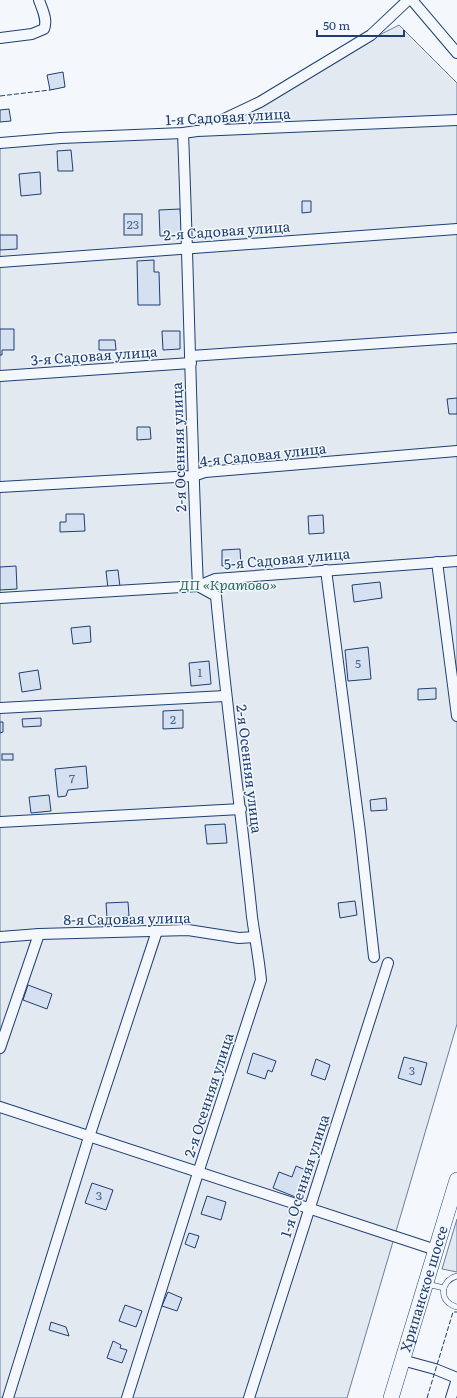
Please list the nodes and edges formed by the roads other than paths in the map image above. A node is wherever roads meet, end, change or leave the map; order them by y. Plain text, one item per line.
1 (39, 0) edge
2 (408, 0) edge
3 (412, 0) edge
4 (0, 38) edge
5 (457, 53) edge
6 (457, 120) edge
7 (197, 131) junction
8 (183, 133) junction
9 (0, 143) edge
10 (457, 229) edge
11 (188, 247) junction
12 (0, 262) edge
13 (457, 338) edge
14 (191, 360) junction
15 (0, 376) edge
16 (457, 451) edge
17 (193, 476) junction
18 (0, 487) edge
19 (457, 561) edge
20 (438, 562) junction
21 (326, 570) junction
22 (198, 586) junction
23 (0, 598) edge
24 (226, 696) junction
25 (0, 708) edge
26 (457, 716) edge
27 (241, 809) junction
28 (0, 822) edge
29 (156, 931) junction
30 (39, 934) junction
31 (0, 937) edge
32 (255, 937) junction
33 (374, 958) dead end
34 (388, 963) dead end
35 (0, 1048) edge
36 (0, 1107) edge
37 (89, 1137) junction
38 (198, 1173) junction
39 (457, 1180) edge
40 (309, 1209) junction
41 (436, 1250) junction
42 (457, 1276) edge
43 (425, 1284) junction
44 (444, 1288) junction
45 (457, 1307) edge
46 (402, 1360) junction
47 (457, 1379) edge
48 (8, 1398) edge
49 (127, 1398) edge
50 (249, 1398) edge
51 (390, 1398) edge
52 (451, 1398) edge

1 - 4 street
2 - 7 street
3 - 5 street
6 - 7 street, 1-я Садовая улица
7 - 8 street, 1-я Садовая улица
8 - 9 street, 1-я Садовая улица
8 - 11 street, 2-я Осенняя улица
10 - 11 street, 2-я Садовая улица
11 - 12 street, 2-я Садовая улица
11 - 14 street, 2-я Осенняя улица
13 - 14 street, 3-я Садовая улица
14 - 15 street, 3-я Садовая улица
14 - 17 street, 2-я Осенняя улица
16 - 17 street, 4-я Садовая улица
17 - 18 street, 4-я Садовая улица
17 - 22 street, 2-я Осенняя улица
19 - 20 street, 5-я Садовая улица
20 - 21 street, 5-я Садовая улица
20 - 26 street
21 - 22 street, 5-я Садовая улица
21 - 33 street
22 - 23 street, 5-я Садовая улица
22 - 24 street, 2-я Осенняя улица
24 - 25 street
24 - 27 street, 2-я Осенняя улица
27 - 28 street
27 - 32 street, 2-я Осенняя улица
29 - 30 street, 8-я Садовая улица
29 - 32 street, 8-я Садовая улица
29 - 37 street
30 - 31 street, 8-я Садовая улица
30 - 35 street
32 - 38 street, 2-я Осенняя улица
34 - 40 street, 1-я Осенняя улица
36 - 37 street
37 - 38 street
37 - 48 street
38 - 40 street
38 - 49 street, 2-я Осенняя улица
39 - 41 main road, Хрипанское шоссе
40 - 41 street
40 - 50 street, 1-я Осенняя улица
41 - 43 main road, Хрипанское шоссе
42 - 44 lane
43 - 44 lane
43 - 46 main road, Хрипанское шоссе
44 - 45 lane
46 - 47 street
46 - 51 main road, Хрипанское шоссе
47 - 52 street

